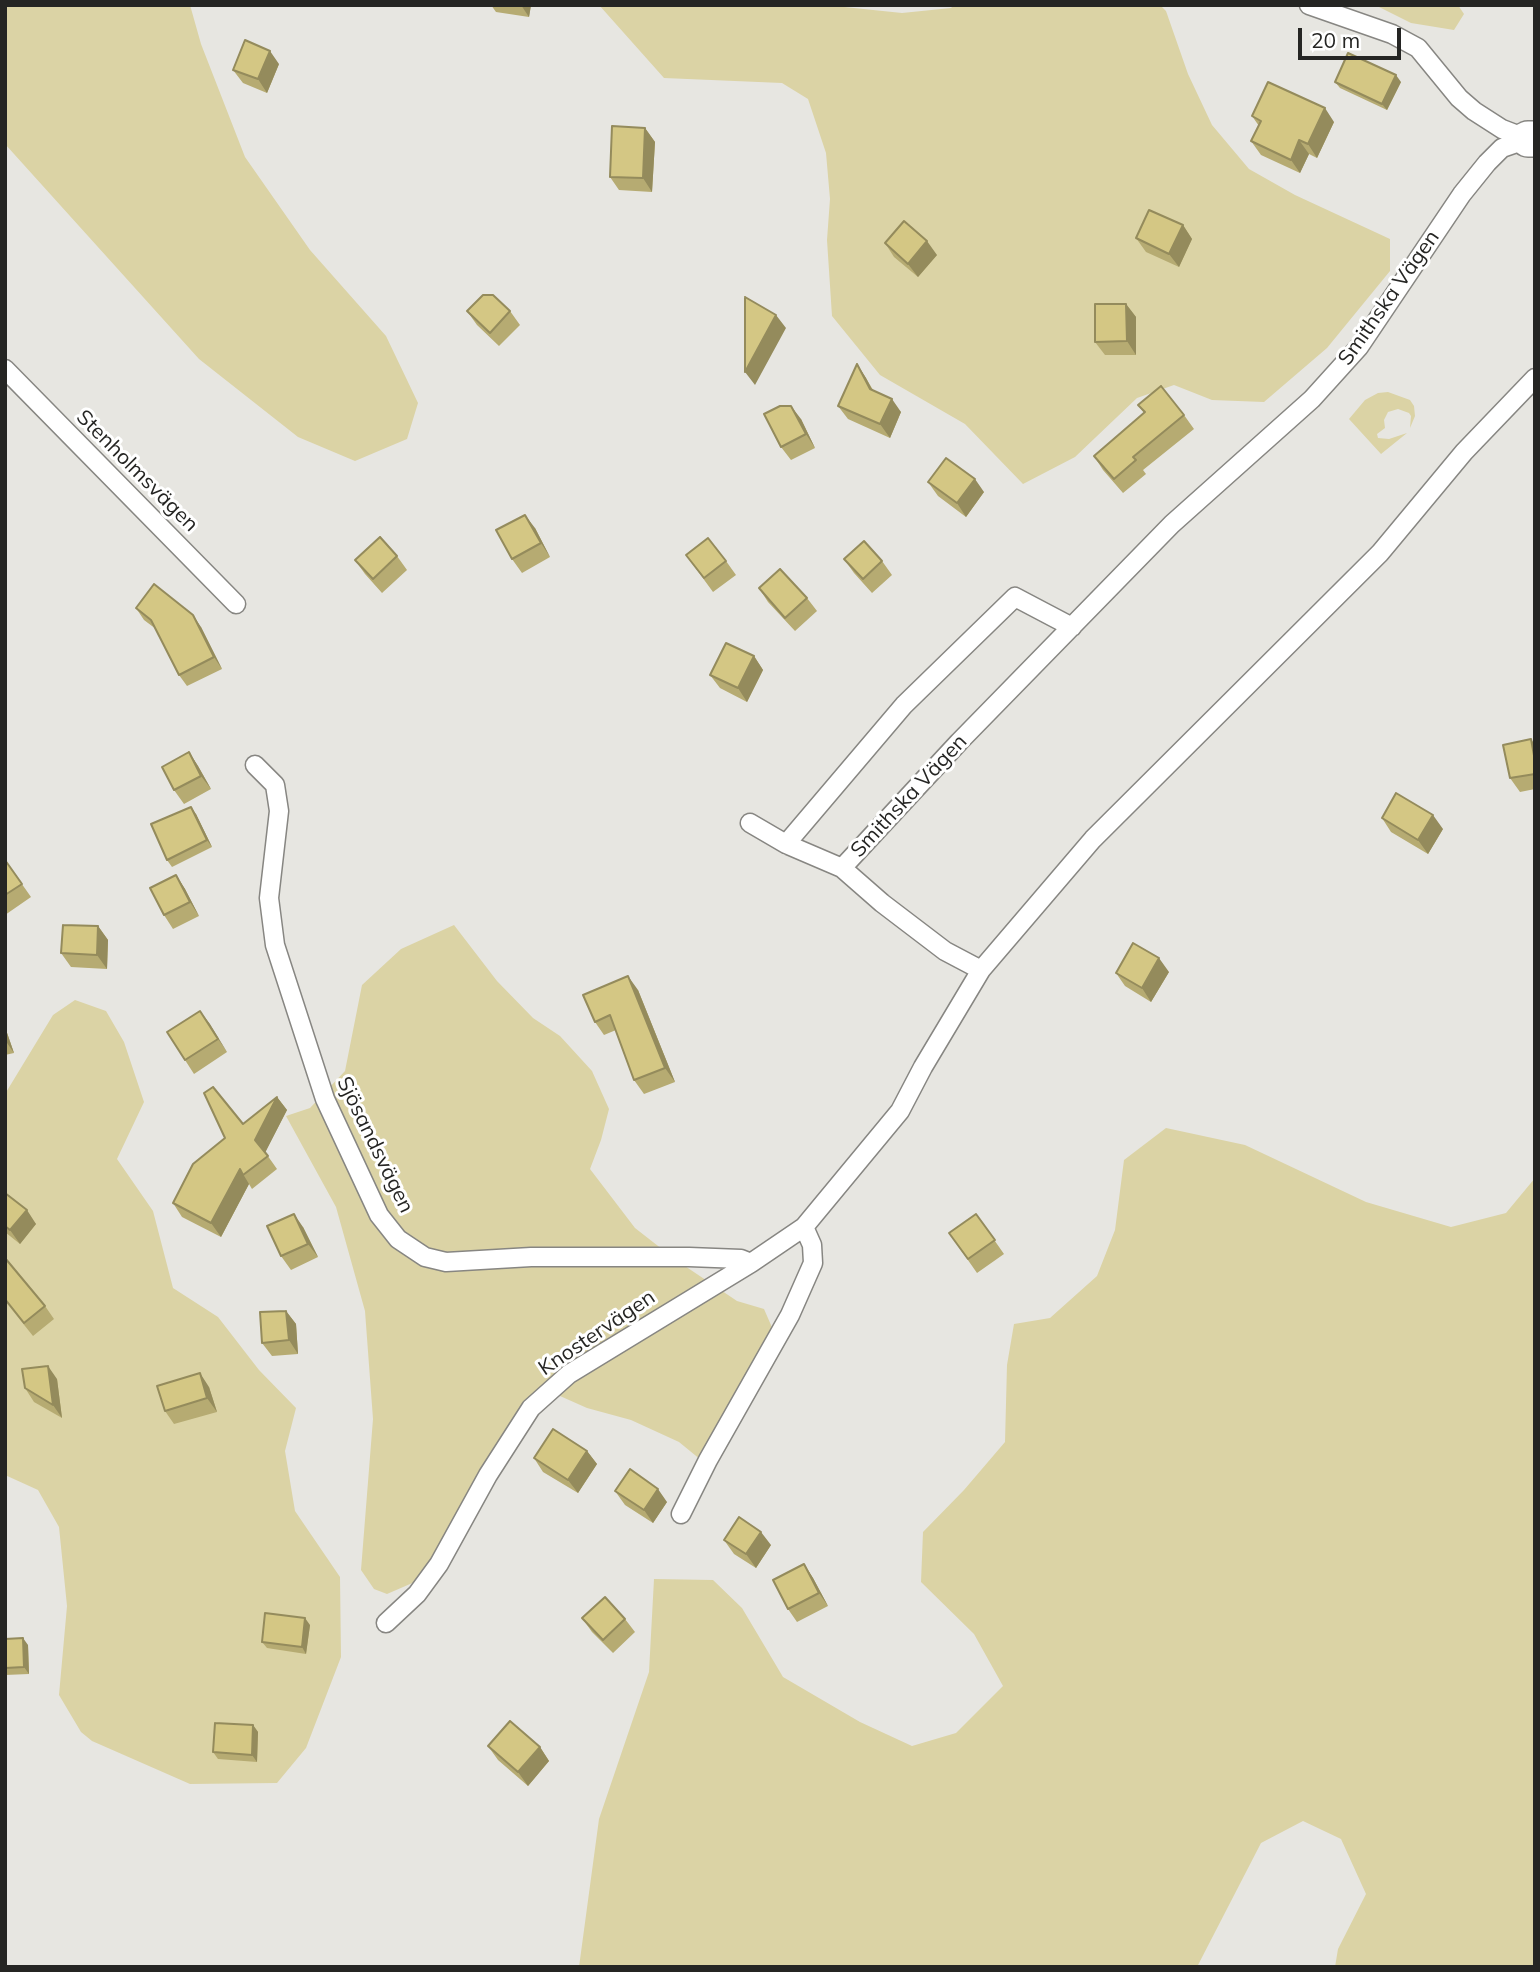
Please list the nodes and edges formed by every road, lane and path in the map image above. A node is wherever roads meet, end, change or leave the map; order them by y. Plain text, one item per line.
1 (1309, 5) edge
2 (1531, 139) edge
3 (5, 369) edge
4 (1535, 378) edge
5 (236, 604) dead end
6 (1072, 627) junction
7 (256, 765) dead end
8 (750, 824) dead end
9 (786, 844) junction
10 (842, 867) junction
11 (981, 970) junction
12 (804, 1227) junction
13 (751, 1263) junction
14 (681, 1514) dead end
15 (386, 1623) dead end

1 - 2 lane
2 - 6 lane, Smithska Vägen
3 - 5 lane, Stenholmsvägen
4 - 11 lane
6 - 9 lane
6 - 10 lane, Smithska Vägen
7 - 13 lane, Sjösandsvägen
8 - 9 lane
9 - 10 lane
10 - 11 lane, Smithska Vägen
11 - 12 lane, Knostervägen
12 - 13 lane, Knostervägen
12 - 14 lane
13 - 15 lane, Knostervägen

